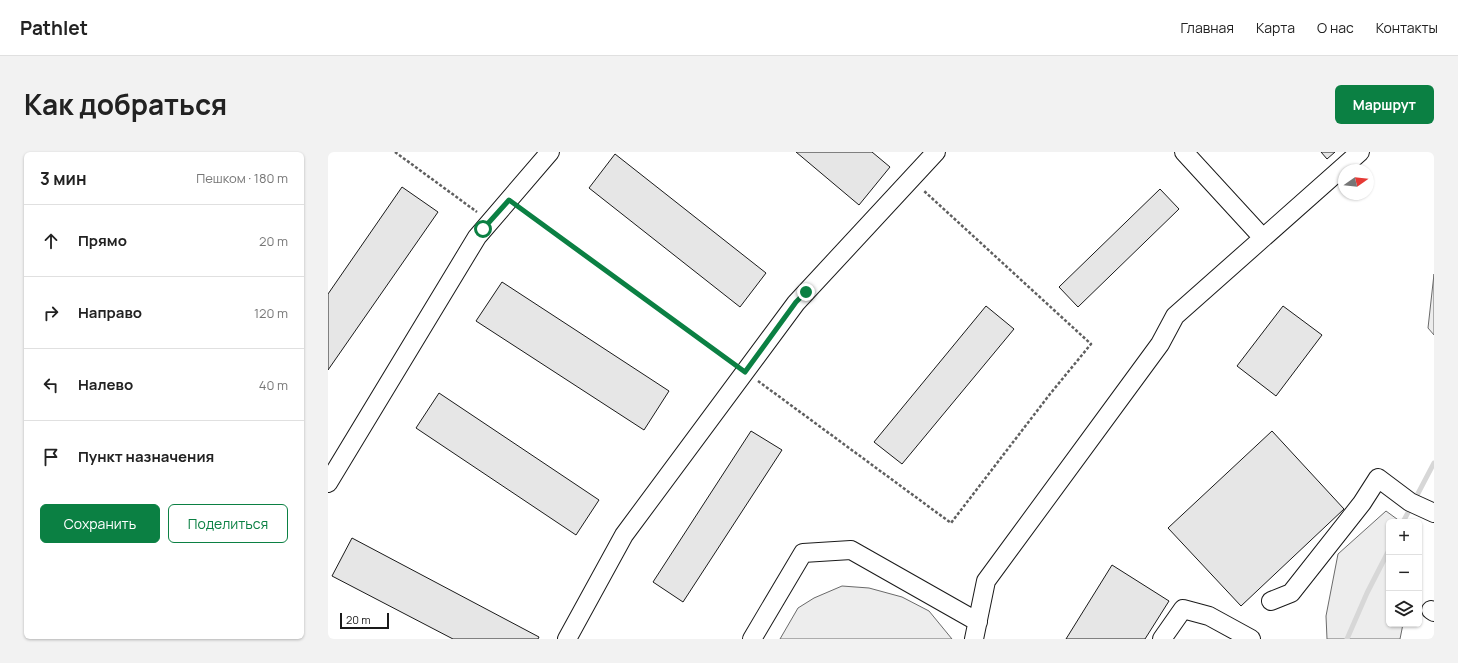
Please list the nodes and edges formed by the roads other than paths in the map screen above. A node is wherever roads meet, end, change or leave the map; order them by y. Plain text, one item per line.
1 (550, 152) edge
2 (936, 152) edge
3 (1184, 152) edge
4 (1360, 152) edge
5 (1263, 238) junction
6 (328, 483) edge
7 (1434, 513) edge
8 (1271, 601) dead end
9 (976, 630) edge
10 (567, 639) edge
11 (752, 639) edge
12 (1162, 639) edge
13 (1251, 639) edge

1 - 6 lane
2 - 10 lane
3 - 5 lane
4 - 5 lane
5 - 9 lane
7 - 8 lane
9 - 11 lane
12 - 13 lane

